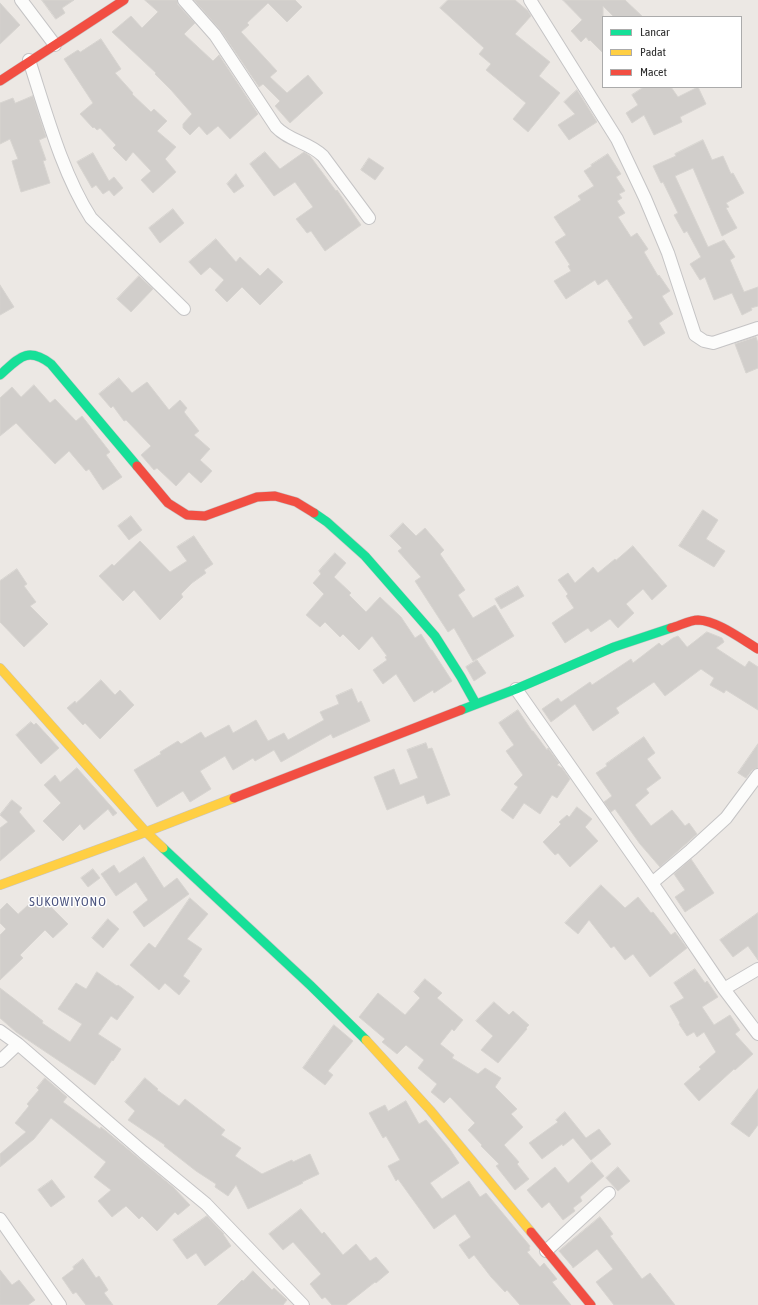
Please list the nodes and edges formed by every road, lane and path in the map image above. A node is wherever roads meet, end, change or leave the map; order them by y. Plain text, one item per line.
1 (21, 0) edge
2 (124, 0) edge
3 (184, 0) edge
4 (530, 0) edge
5 (55, 45) junction
6 (30, 60) junction
7 (0, 81) edge
8 (369, 218) dead end
9 (184, 309) dead end
10 (758, 328) edge
11 (0, 375) edge
12 (758, 649) edge
13 (0, 668) edge
14 (516, 689) junction
15 (476, 704) junction
16 (758, 775) edge
17 (146, 832) junction
18 (652, 883) junction
19 (0, 885) edge
20 (758, 969) edge
21 (724, 989) junction
22 (0, 1030) edge
23 (758, 1034) edge
24 (18, 1044) junction
25 (0, 1061) edge
26 (609, 1193) dead end
27 (0, 1219) edge
28 (546, 1251) junction
29 (60, 1305) edge
30 (303, 1305) edge
31 (591, 1305) edge

1 - 5 street
2 - 5 street
3 - 8 street
4 - 10 street
5 - 6 street
6 - 7 street
6 - 9 street
11 - 15 street
12 - 14 street
13 - 17 street
14 - 15 street
14 - 18 street
15 - 17 street
16 - 18 street
17 - 19 street
17 - 28 street
18 - 21 street
20 - 21 street
21 - 23 street
22 - 24 street
24 - 25 street
24 - 30 street
26 - 28 street
27 - 29 street
28 - 31 street

